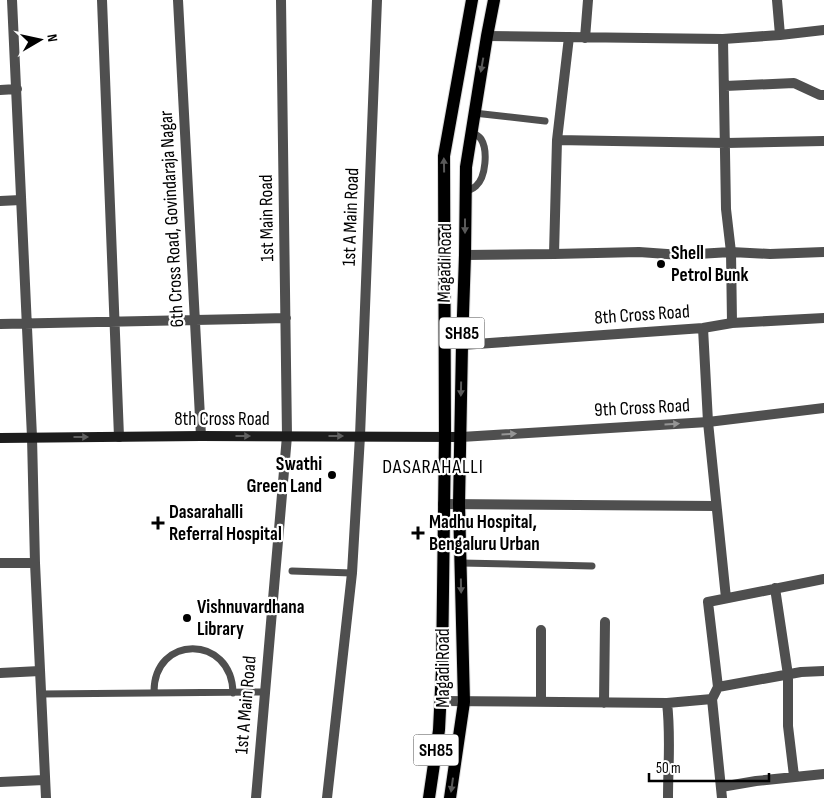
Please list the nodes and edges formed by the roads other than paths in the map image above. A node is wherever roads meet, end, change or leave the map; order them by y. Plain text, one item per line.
1 (12, 0) edge
2 (102, 0) edge
3 (178, 0) edge
4 (281, 0) edge
5 (377, 0) edge
6 (472, 0) edge
7 (494, 0) edge
8 (588, 0) edge
9 (777, 0) edge
10 (824, 30) edge
11 (780, 35) junction
12 (487, 36) junction
13 (569, 37) junction
14 (585, 38) junction
15 (723, 39) junction
16 (725, 86) junction
17 (16, 89) junction
18 (0, 90) edge
19 (824, 95) edge
20 (474, 113) junction
21 (545, 121) dead end
22 (471, 132) junction
23 (557, 140) junction
24 (824, 142) edge
25 (726, 143) junction
26 (465, 192) junction
27 (22, 200) junction
28 (0, 201) edge
29 (731, 252) junction
30 (824, 252) edge
31 (554, 254) junction
32 (465, 255) junction
33 (286, 318) junction
34 (824, 318) edge
35 (195, 320) junction
36 (114, 322) junction
37 (732, 323) junction
38 (0, 324) edge
39 (27, 324) junction
40 (703, 328) junction
41 (462, 345) junction
42 (824, 408) edge
43 (708, 422) junction
44 (118, 436) junction
45 (201, 436) junction
46 (287, 436) junction
47 (360, 436) junction
48 (445, 436) junction
49 (461, 436) junction
50 (32, 437) junction
51 (0, 438) edge
52 (443, 504) junction
53 (460, 504) junction
54 (716, 506) junction
55 (0, 563) edge
56 (35, 563) junction
57 (461, 563) junction
58 (592, 566) dead end
59 (292, 571) dead end
60 (352, 573) junction
61 (824, 579) edge
62 (775, 588) junction
63 (726, 598) junction
64 (605, 622) dead end
65 (541, 630) dead end
66 (824, 671) edge
67 (40, 672) junction
68 (0, 673) edge
69 (788, 675) junction
70 (718, 686) junction
71 (233, 692) junction
72 (265, 692) junction
73 (154, 693) junction
74 (41, 694) junction
75 (712, 699) junction
76 (441, 701) junction
77 (464, 702) junction
78 (541, 702) junction
79 (604, 703) junction
80 (667, 703) junction
81 (824, 774) edge
82 (794, 776) junction
83 (44, 780) junction
84 (0, 782) edge
85 (721, 787) junction
86 (46, 798) edge
87 (256, 798) edge
88 (327, 798) edge
89 (429, 798) edge
90 (450, 798) edge
91 (668, 798) edge
92 (722, 798) edge

1 - 17 street
2 - 36 street
3 - 35 street, 6th Cross Road, Govindaraja Nagar
4 - 33 street, 1st Main Road
5 - 47 street, 1st A Main Road
48 -> 6 main road, Magadi Road / SH85
7 - 12 main road, Magadi Road / SH85
8 - 14 street
9 - 11 street
10 - 11 street
11 - 15 street
12 - 13 street
12 -> 20 main road, Magadi Road / SH85
13 - 14 street
13 - 23 street
14 - 15 street
15 - 16 street
16 - 19 street
16 - 25 street
17 - 18 street
17 - 27 street
20 - 21 lane
20 - 22 main road, Magadi Road / SH85
22 - 26 main road, Magadi Road / SH85
22 - 26 lane
23 - 25 street
23 - 31 street
24 - 25 street
25 - 29 street
26 -> 32 main road, Magadi Road / SH85
27 - 28 street
27 - 39 street
29 - 30 street
29 - 31 street
29 - 37 street
31 - 32 street
32 - 41 main road, Magadi Road / SH85
33 - 35 street
33 - 46 street, 1st Main Road
34 - 37 street, 8th Cross Road
35 - 36 street
35 - 45 street, 6th Cross Road, Govindaraja Nagar
36 - 39 street
36 - 44 street
37 - 40 street, 8th Cross Road
38 - 39 street
39 - 50 street
40 - 41 street, 8th Cross Road
40 - 43 street
41 -> 49 main road, Magadi Road / SH85
42 - 43 street, 9th Cross Road
49 -> 43 street, 9th Cross Road
43 - 54 street
44 - 45 main road, 8th Cross Road
50 -> 44 main road, 8th Cross Road
45 -> 46 main road, 8th Cross Road
46 -> 47 main road, 8th Cross Road
46 - 72 street, 1st A Main Road
47 - 48 main road, 8th Cross Road
47 - 60 street, 1st A Main Road
48 - 49 main road, 8th Cross Road
48 - 52 main road, Magadi Road / SH85
49 - 53 main road, Magadi Road / SH85
50 - 51 main road, 8th Cross Road
50 - 56 street
52 - 53 street
52 - 76 main road, Magadi Road / SH85
53 - 54 street
53 - 57 main road, Magadi Road / SH85
54 - 63 street
55 - 56 street
56 - 67 street
57 - 58 lane
57 -> 77 main road, Magadi Road / SH85
59 - 60 lane
60 - 88 street, 1st A Main Road
61 - 62 street
62 - 63 street
62 - 69 street
63 - 70 street
64 - 79 street
65 - 78 street
66 - 69 street
67 - 68 street
67 - 74 street
69 - 70 street
69 - 82 street
70 - 75 street
71 - 72 lane
71 - 73 lane
71 - 73 lane
72 - 87 street, 1st A Main Road
73 - 74 lane
74 - 83 street
75 - 80 street
75 - 85 street
76 - 77 street
76 - 89 main road, Magadi Road / SH85
77 - 78 street
77 -> 90 main road, Magadi Road / SH85
78 - 79 street
79 - 80 street
80 - 91 street
81 - 82 street
82 - 85 street
83 - 84 street
83 - 86 street
85 - 92 street

